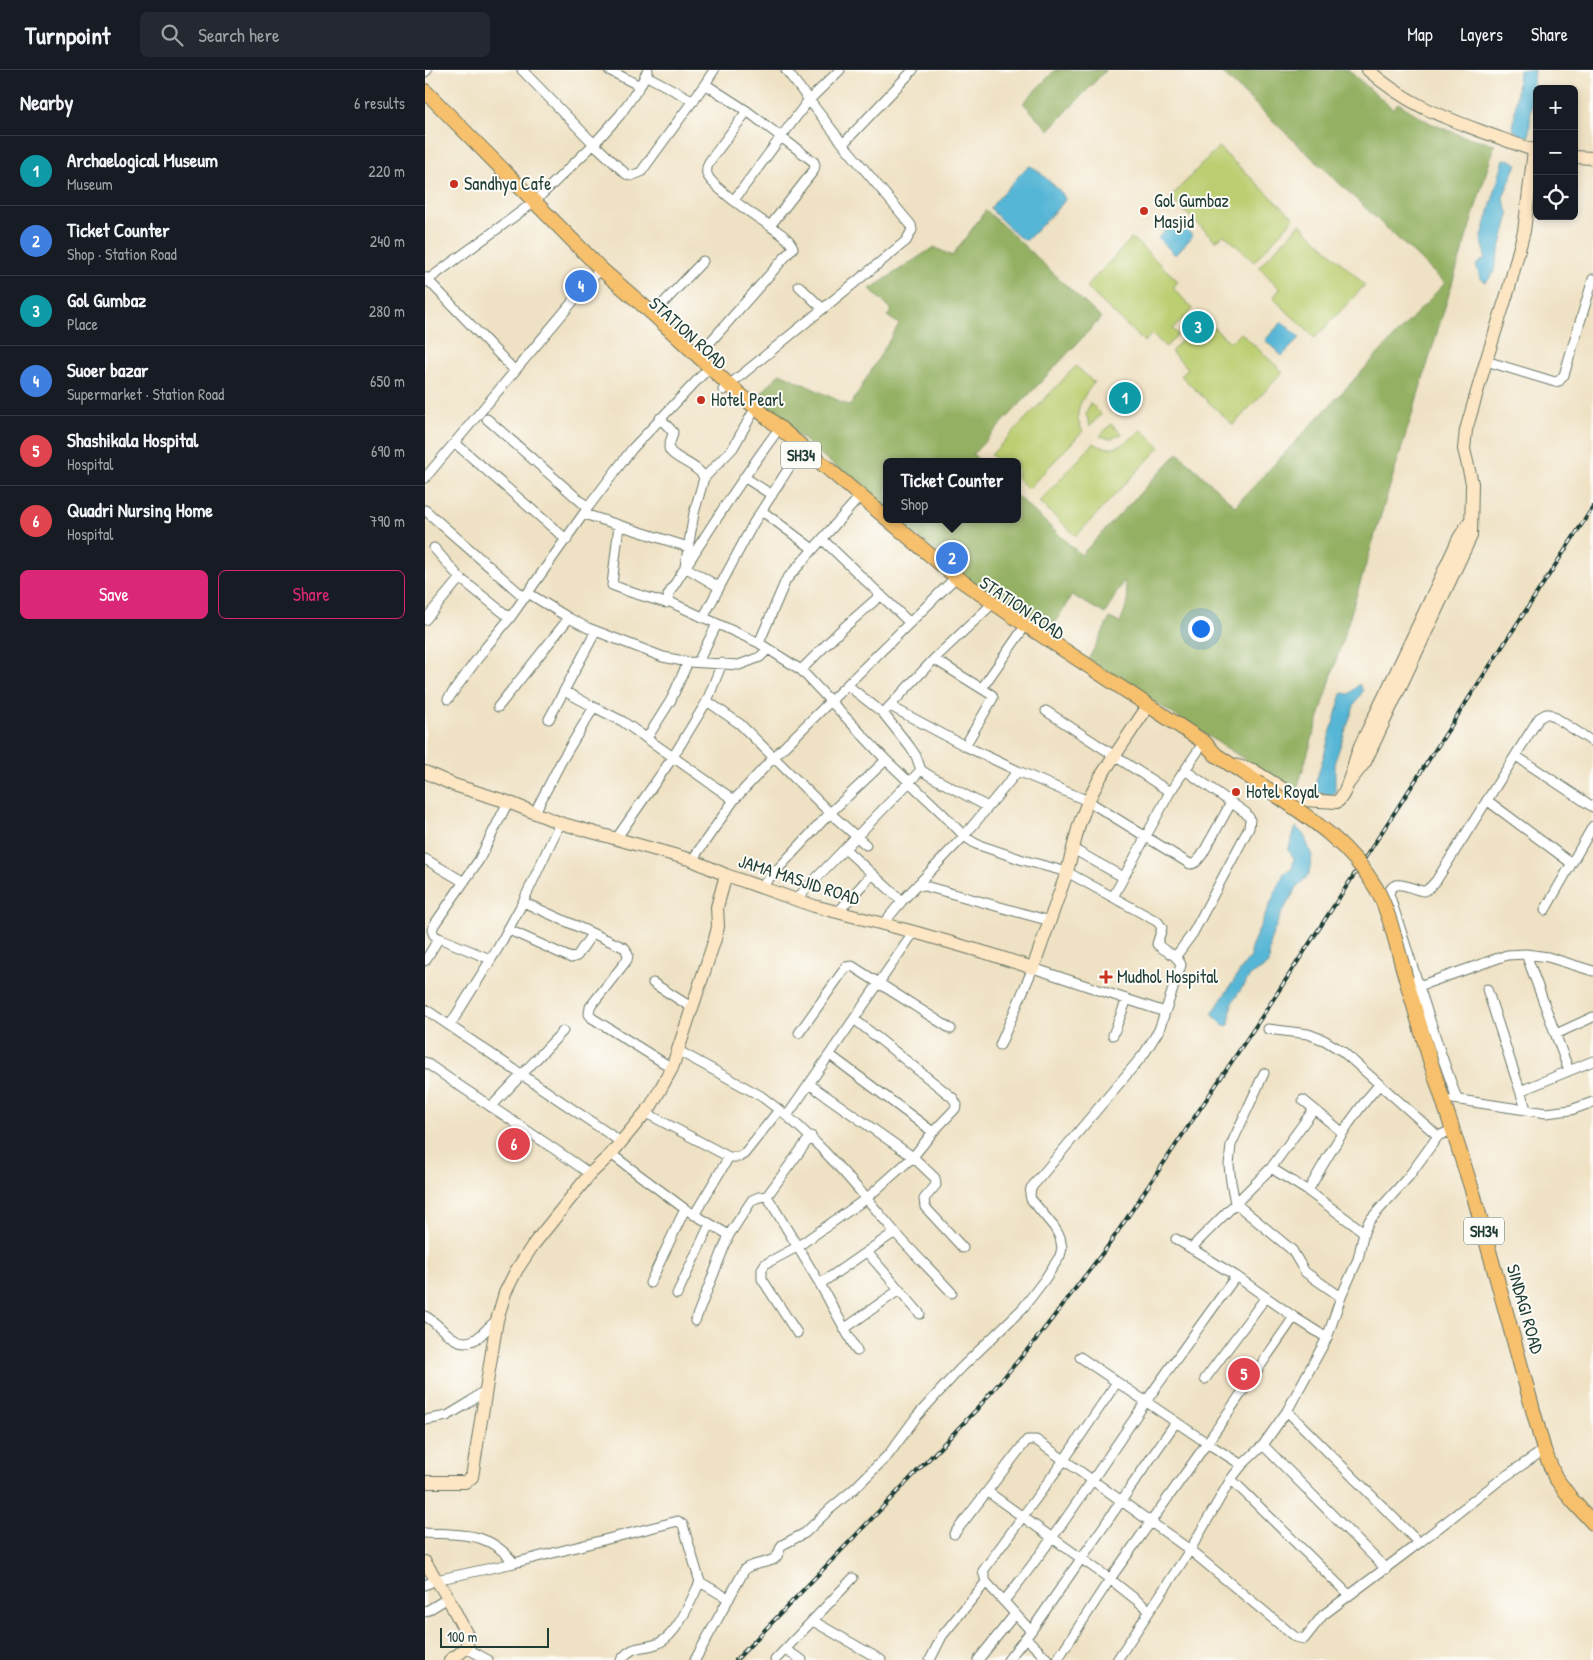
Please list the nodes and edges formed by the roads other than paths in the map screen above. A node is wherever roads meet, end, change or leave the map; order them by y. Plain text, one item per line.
1 (522, 70) edge
2 (609, 70) edge
3 (714, 70) edge
4 (785, 70) edge
5 (840, 70) edge
6 (913, 70) edge
7 (1368, 70) edge
8 (646, 73) edge
9 (705, 84) junction
10 (640, 86) junction
11 (425, 91) edge
12 (694, 101) junction
13 (808, 101) junction
14 (425, 104) edge
15 (747, 111) junction
16 (781, 136) junction
17 (594, 144) junction
18 (843, 144) junction
19 (1531, 150) edge
20 (1578, 157) edge
21 (1593, 158) edge
22 (734, 200) junction
23 (531, 205) junction
24 (770, 226) junction
25 (703, 261) dead end
26 (596, 274) junction
27 (426, 279) edge
28 (1593, 279) edge
29 (799, 286) dead end
30 (823, 309) junction
31 (653, 314) junction
32 (698, 356) junction
33 (1485, 360) junction
34 (515, 371) junction
35 (704, 373) junction
36 (726, 387) junction
37 (752, 414) junction
38 (660, 418) junction
39 (487, 419) dead end
40 (775, 434) junction
41 (455, 443) junction
42 (799, 452) junction
43 (744, 477) junction
44 (425, 478) edge
45 (703, 478) junction
46 (772, 495) junction
47 (855, 502) junction
48 (425, 510) edge
49 (587, 510) junction
50 (762, 511) junction
51 (883, 520) edge
52 (887, 523) edge
53 (619, 525) junction
54 (822, 539) junction
55 (567, 540) junction
56 (688, 547) junction
57 (434, 548) dead end
58 (813, 549) junction
59 (685, 567) junction
60 (460, 578) junction
61 (954, 580) junction
62 (719, 587) junction
63 (881, 595) junction
64 (527, 596) junction
65 (666, 602) dead end
66 (987, 608) junction
67 (510, 618) junction
68 (569, 618) junction
69 (703, 618) junction
70 (425, 620) edge
71 (910, 623) junction
72 (717, 624) junction
73 (596, 631) junction
74 (1021, 632) junction
75 (759, 643) junction
76 (768, 650) junction
77 (934, 659) junction
78 (687, 662) junction
79 (697, 662) junction
80 (722, 664) junction
81 (801, 670) junction
82 (847, 685) junction
83 (982, 688) junction
84 (564, 691) junction
85 (448, 699) dead end
86 (707, 701) junction
87 (830, 702) junction
88 (498, 707) dead end
89 (593, 707) junction
90 (886, 710) junction
91 (1046, 711) dead end
92 (1144, 712) junction
93 (549, 719) dead end
94 (647, 738) junction
95 (1593, 742) edge
96 (1202, 745) junction
97 (965, 746) junction
98 (673, 756) junction
99 (1115, 756) junction
100 (1515, 756) junction
101 (774, 757) junction
102 (885, 760) junction
103 (1229, 764) junction
104 (921, 770) junction
105 (1185, 770) junction
106 (1018, 771) junction
107 (425, 772) edge
108 (909, 782) junction
109 (1170, 792) junction
110 (734, 800) junction
111 (1088, 801) junction
112 (1488, 801) junction
113 (509, 802) junction
114 (1231, 803) junction
115 (984, 807) junction
116 (1593, 808) edge
117 (535, 812) junction
118 (830, 813) junction
119 (559, 823) junction
120 (1593, 826) edge
121 (964, 836) junction
122 (857, 837) junction
123 (1145, 837) junction
124 (616, 839) junction
125 (866, 845) dead end
126 (845, 848) junction
127 (1073, 849) junction
128 (425, 859) edge
129 (692, 860) junction
130 (1571, 864) junction
131 (1067, 872) junction
132 (872, 874) junction
133 (726, 875) junction
134 (1123, 877) junction
135 (464, 882) junction
136 (918, 884) junction
137 (761, 887) junction
138 (1113, 897) junction
139 (796, 899) junction
140 (902, 901) junction
141 (523, 902) junction
142 (1545, 910) dead end
143 (838, 912) junction
144 (1050, 921) junction
145 (882, 925) junction
146 (507, 929) junction
147 (914, 932) junction
148 (592, 934) junction
149 (439, 938) junction
150 (1526, 954) junction
151 (1176, 956) junction
152 (490, 959) junction
153 (425, 961) edge
154 (1033, 968) junction
155 (1593, 970) edge
156 (1406, 979) joint
157 (653, 983) dead end
158 (879, 983) junction
159 (1419, 986) junction
160 (1487, 989) dead end
161 (1127, 1000) junction
162 (691, 1007) junction
163 (425, 1009) edge
164 (1165, 1012) junction
165 (1593, 1017) edge
166 (854, 1019) junction
167 (451, 1025) junction
168 (951, 1029) dead end
169 (1267, 1029) dead end
170 (563, 1031) dead end
171 (799, 1033) dead end
172 (1556, 1034) junction
173 (1113, 1035) dead end
174 (1000, 1045) dead end
175 (677, 1050) junction
176 (829, 1055) junction
177 (1593, 1061) edge
178 (425, 1062) edge
179 (672, 1068) junction
180 (1569, 1071) junction
181 (521, 1074) junction
182 (1264, 1074) dead end
183 (809, 1084) junction
184 (1379, 1085) junction
185 (1520, 1091) junction
186 (1443, 1098) junction
187 (1457, 1099) junction
188 (1303, 1100) dead end
189 (1593, 1102) edge
190 (491, 1107) junction
191 (1314, 1109) junction
192 (1526, 1109) junction
193 (779, 1110) junction
194 (646, 1112) junction
195 (787, 1116) junction
196 (1453, 1129) junction
197 (933, 1132) junction
198 (1342, 1132) junction
199 (811, 1136) junction
200 (1438, 1136) junction
201 (621, 1142) junction
202 (611, 1154) junction
203 (729, 1158) junction
204 (913, 1158) junction
205 (1271, 1168) junction
206 (590, 1174) junction
207 (1308, 1191) junction
208 (767, 1196) junction
209 (867, 1198) junction
210 (1235, 1203) junction
211 (685, 1209) junction
212 (694, 1215) junction
213 (710, 1224) junction
214 (895, 1232) junction
215 (1363, 1232) junction
216 (729, 1235) junction
217 (1176, 1239) dead end
218 (797, 1247) junction
219 (963, 1248) dead end
220 (1193, 1249) junction
221 (867, 1252) junction
222 (1236, 1276) junction
223 (651, 1283) dead end
224 (819, 1284) junction
225 (899, 1290) junction
226 (952, 1293) dead end
227 (677, 1294) dead end
228 (1266, 1297) junction
229 (1341, 1297) junction
230 (920, 1314) dead end
231 (425, 1316) edge
232 (1294, 1317) junction
233 (497, 1320) junction
234 (695, 1321) dead end
235 (844, 1329) junction
236 (797, 1333) dead end
237 (1327, 1338) junction
238 (857, 1351) dead end
239 (1080, 1357) dead end
240 (1205, 1378) dead end
241 (1117, 1382) junction
242 (485, 1390) junction
243 (1146, 1403) junction
244 (1287, 1411) junction
245 (425, 1420) edge
246 (1176, 1422) junction
247 (1207, 1443) junction
248 (1263, 1445) junction
249 (1544, 1450) junction
250 (1064, 1460) junction
251 (1241, 1465) junction
252 (1231, 1479) junction
253 (1093, 1481) junction
254 (425, 1482) edge
255 (988, 1492) junction
256 (1121, 1500) junction
257 (1023, 1518) junction
258 (1150, 1522) junction
259 (1593, 1522) edge
260 (425, 1533) edge
261 (954, 1534) dead end
262 (1051, 1538) junction
263 (1419, 1543) junction
264 (1190, 1550) junction
265 (1081, 1559) junction
266 (425, 1562) edge
267 (514, 1564) junction
268 (1386, 1569) junction
269 (853, 1578) dead end
270 (1110, 1579) junction
271 (700, 1582) junction
272 (986, 1582) junction
273 (431, 1583) edge
274 (1349, 1595) junction
275 (448, 1598) junction
276 (729, 1599) junction
277 (1004, 1601) junction
278 (1149, 1610) junction
279 (425, 1612) edge
280 (1015, 1614) junction
281 (813, 1621) junction
282 (1028, 1635) junction
283 (466, 1648) junction
284 (785, 1650) junction
285 (450, 1660) edge
286 (488, 1660) edge
287 (621, 1660) edge
288 (695, 1660) edge
289 (775, 1660) edge
290 (802, 1660) edge
291 (881, 1660) edge
292 (930, 1660) edge
293 (978, 1660) edge
294 (1008, 1660) edge
295 (1048, 1660) edge
296 (1057, 1660) edge
297 (1117, 1660) edge

1 - 17 street
2 - 10 street
3 - 9 street
4 - 13 street
5 - 13 street
6 - 18 street
7 - 19 street
8 - 10 street
8 - 12 street
9 - 12 street
9 - 15 street
10 - 17 street
11 - 23 main road, STATION ROAD / SH34
12 - 17 street
13 - 16 street
13 - 18 street
14 - 23 main road, STATION ROAD / SH34
15 - 16 street
15 - 22 street
16 - 22 street
16 - 24 street
17 - 23 street
18 - 30 street
19 - 33 street
20 - 21 street
22 - 24 street
23 - 26 main road, STATION ROAD / SH34
23 - 27 street
23 - 31 main road, STATION ROAD / SH34
24 - 32 street
25 - 31 street
26 - 34 street
26 - 35 main road, STATION ROAD / SH34
27 - 34 street
28 - 33 street
29 - 30 street
30 - 36 street
31 - 32 main road, STATION ROAD / SH34
32 - 36 main road, STATION ROAD / SH34
33 - 103 street
34 - 41 street
35 - 36 main road, STATION ROAD / SH34
35 - 38 street
36 - 37 main road, STATION ROAD / SH34
36 - 51 main road, STATION ROAD / SH34
37 - 40 main road, STATION ROAD / SH34
37 - 45 street
38 - 45 street
38 - 49 street
39 - 49 street
40 - 42 main road, STATION ROAD / SH34
40 - 43 street
41 - 44 street
41 - 55 street
42 - 46 street
42 - 47 main road, STATION ROAD / SH34
43 - 46 street
43 - 59 street
45 - 56 street
46 - 50 street
47 - 54 street
47 - 61 main road, STATION ROAD / SH34
48 - 64 street
49 - 53 street
49 - 55 street
50 - 58 street
50 - 62 street
52 - 61 main road, STATION ROAD / SH34
53 - 56 street
53 - 65 street
54 - 58 street
54 - 63 street
55 - 64 street
56 - 59 street
57 - 60 street
58 - 75 street
59 - 62 street
59 - 69 street
60 - 67 street
60 - 70 street
61 - 66 main road, STATION ROAD / SH34
61 - 71 street
61 - 96 main road, STATION ROAD / SH34
62 - 69 street
63 - 71 street
63 - 81 street
64 - 67 street
64 - 68 street
66 - 74 main road, STATION ROAD / SH34
66 - 77 street
67 - 85 street
68 - 73 street
68 - 88 street
69 - 72 street
71 - 82 street
72 - 75 street
72 - 79 street
73 - 78 street
73 - 84 street
74 - 83 street
74 - 92 main road, STATION ROAD / SH34
75 - 76 street
76 - 80 street
76 - 81 street
77 - 83 street
77 - 90 street
78 - 79 street
78 - 94 street
79 - 80 street
80 - 86 street
81 - 87 street
82 - 87 street
82 - 90 street
83 - 97 street
84 - 89 street
84 - 93 street
86 - 98 street
86 - 101 street
87 - 101 street
87 - 102 street
89 - 94 street
89 - 117 street
90 - 97 street
90 - 104 street
91 - 99 street
92 - 96 main road, STATION ROAD / SH34
92 - 99 street
94 - 98 street
95 - 100 street
96 - 103 main road, STATION ROAD / SH34
96 - 105 street
97 - 106 street
98 - 110 street
98 - 124 street
99 - 109 street
99 - 111 street
100 - 112 street
100 - 116 street
101 - 110 street
101 - 118 street
102 - 108 street
102 - 118 street
103 - 156 main road, STATION ROAD / SH34, bridge
104 - 108 street
104 - 115 street
105 - 109 street
105 - 114 street
106 - 111 street
106 - 115 street
107 - 113 street, JAMA MASJID ROAD
108 - 121 street
108 - 122 street
109 - 123 street
110 - 129 street
111 - 123 street
111 - 127 street
112 - 130 street
112 - 159 street
113 - 117 street, JAMA MASJID ROAD
113 - 135 street
114 - 123 street
114 - 151 street
115 - 121 street
117 - 119 street, JAMA MASJID ROAD
118 - 122 street
118 - 137 street
119 - 124 street, JAMA MASJID ROAD
119 - 141 street
120 - 130 street
121 - 131 street
121 - 136 street
122 - 125 street
122 - 126 street
123 - 134 street
124 - 129 street, JAMA MASJID ROAD
126 - 132 street
126 - 139 street
127 - 131 street
127 - 134 street
128 - 135 street
129 - 133 street, JAMA MASJID ROAD
130 - 142 street
131 - 138 street
131 - 144 street
132 - 140 street
132 - 143 street
133 - 137 street, JAMA MASJID ROAD
133 - 162 street
134 - 138 street
135 - 149 street
136 - 140 street
136 - 144 street
137 - 139 street, JAMA MASJID ROAD
138 - 151 street
139 - 143 street, JAMA MASJID ROAD
140 - 145 street
141 - 146 street
141 - 148 street
143 - 145 street, JAMA MASJID ROAD
144 - 154 street
145 - 147 street, JAMA MASJID ROAD
146 - 148 street
146 - 152 street
147 - 154 street, JAMA MASJID ROAD
147 - 158 street
148 - 179 street
149 - 152 street
149 - 153 street
150 - 155 street
150 - 159 street
150 - 172 street
151 - 164 street
152 - 167 street
154 - 161 street, JAMA MASJID ROAD
154 - 174 street
156 - 186 main road, SINDAGI ROAD / SH34
157 - 162 street
158 - 166 street
158 - 168 street
158 - 171 street
159 - 187 street
160 - 185 street
161 - 164 street, JAMA MASJID ROAD
161 - 173 street
162 - 175 street
163 - 167 street
164 - 276 street
165 - 172 street
166 - 176 street
166 - 197 street
167 - 181 street
169 - 184 street
170 - 181 street
172 - 180 street
175 - 179 street
175 - 193 street
176 - 183 street
176 - 197 street
177 - 180 street
178 - 190 street
179 - 194 street
180 - 185 street
181 - 190 street
181 - 201 street
182 - 210 street
183 - 195 street
183 - 204 street
184 - 198 street
184 - 200 street
185 - 192 street
186 - 187 street
186 - 196 main road, SINDAGI ROAD / SH34
187 - 192 street
188 - 191 street
189 - 192 street
190 - 206 street
191 - 198 street
191 - 205 street
193 - 195 street
193 - 203 street
194 - 201 street
194 - 203 street
195 - 199 street
196 - 200 street
196 - 249 main road, SINDAGI ROAD / SH34
197 - 204 street
198 - 207 street
199 - 208 street
199 - 209 street
200 - 215 street
201 - 202 street
202 - 206 street
202 - 211 street
203 - 212 street
204 - 209 street
204 - 219 street
205 - 207 street
205 - 210 street
206 - 233 street
207 - 215 street
208 - 216 street
208 - 218 street
209 - 214 street
209 - 218 street
210 - 220 street
210 - 229 street
211 - 212 street
211 - 223 street
212 - 213 street
213 - 216 street
213 - 227 street
214 - 221 street
214 - 226 street
215 - 229 street
216 - 234 street
217 - 220 street
218 - 224 street
218 - 236 street
220 - 222 street
221 - 224 street
221 - 225 street
222 - 228 street
222 - 243 street
224 - 235 street
225 - 230 street
225 - 235 street
228 - 232 street
228 - 240 street
229 - 237 street
231 - 233 street
232 - 237 street
232 - 247 street
233 - 242 street
235 - 238 street
237 - 244 street
239 - 241 street
241 - 243 street
241 - 250 street
242 - 245 street
242 - 254 street
243 - 246 street
243 - 253 street
244 - 248 street
244 - 263 street
246 - 247 street
246 - 256 street
247 - 251 street
247 - 258 street
248 - 251 street
248 - 268 street
249 - 259 main road, SINDAGI ROAD / SH34
249 - 263 street
250 - 253 street
250 - 255 street
250 - 257 street
251 - 252 street
252 - 264 street
252 - 274 street
253 - 256 street
253 - 262 street
255 - 257 street
255 - 261 street
256 - 258 street
256 - 265 street
257 - 262 street
257 - 272 street
258 - 264 street
258 - 270 street
260 - 267 street
262 - 265 street
262 - 277 street
263 - 268 street
264 - 274 street
264 - 278 street
265 - 270 street
265 - 282 street
266 - 273 street
267 - 271 street
267 - 273 street
268 - 274 street
269 - 281 street
270 - 278 street
270 - 296 street
271 - 276 street
271 - 287 street
272 - 277 street
272 - 292 street
273 - 275 street
275 - 279 street
275 - 283 street
276 - 288 street
277 - 280 street
278 - 297 street
280 - 282 street
280 - 293 street
281 - 284 street
281 - 291 street
282 - 294 street
282 - 295 street
283 - 285 street
283 - 286 street
284 - 289 street
284 - 290 street

